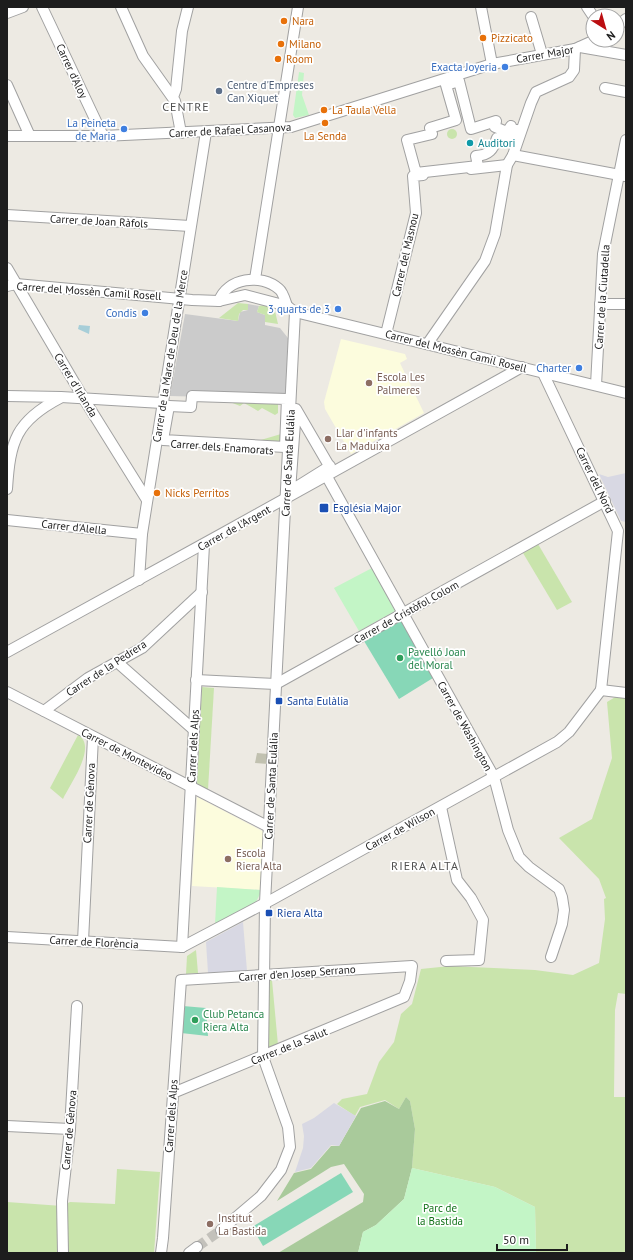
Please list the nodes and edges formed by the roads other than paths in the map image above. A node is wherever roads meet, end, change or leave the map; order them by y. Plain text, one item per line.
1 (23, 7) edge
2 (42, 7) edge
3 (121, 7) edge
4 (188, 7) edge
5 (298, 7) edge
6 (481, 8) edge
7 (7, 13) edge
8 (531, 17) dead end
9 (585, 45) edge
10 (578, 48) junction
11 (542, 54) junction
12 (626, 55) edge
13 (492, 64) junction
14 (459, 81) joint
15 (7, 85) edge
16 (605, 88) dead end
17 (626, 92) edge
18 (173, 97) junction
19 (279, 128) junction
20 (206, 132) junction
21 (181, 133) junction
22 (29, 134) junction
23 (7, 136) edge
24 (103, 136) junction
25 (626, 140) edge
26 (513, 155) junction
27 (507, 165) junction
28 (623, 176) edge
29 (7, 216) edge
30 (190, 226) junction
31 (7, 268) edge
32 (256, 279) junction
33 (244, 281) junction
34 (12, 285) edge
35 (268, 287) junction
36 (248, 295) junction
37 (181, 299) junction
38 (219, 301) junction
39 (600, 304) junction
40 (626, 304) edge
41 (291, 309) junction
42 (386, 334) junction
43 (428, 343) junction
44 (522, 367) junction
45 (542, 373) junction
46 (596, 385) junction
47 (626, 393) edge
48 (7, 396) edge
49 (61, 397) junction
50 (84, 399) junction
51 (287, 399) joint
52 (162, 403) junction
53 (156, 443) junction
54 (288, 452) junction
55 (328, 470) junction
56 (7, 489) edge
57 (286, 498) junction
58 (147, 500) junction
59 (605, 501) junction
60 (7, 520) edge
61 (622, 530) edge
62 (142, 534) junction
63 (204, 545) junction
64 (138, 580) junction
65 (202, 592) junction
66 (402, 614) junction
67 (7, 652) edge
68 (117, 662) junction
69 (196, 680) junction
70 (276, 684) junction
71 (601, 690) junction
72 (7, 692) edge
73 (626, 693) edge
74 (44, 711) junction
75 (194, 730) junction
76 (93, 737) junction
77 (494, 777) junction
78 (190, 787) junction
79 (441, 807) junction
80 (270, 827) junction
81 (265, 903) junction
82 (7, 937) edge
83 (83, 941) junction
84 (182, 947) junction
85 (551, 957) dead end
86 (446, 961) dead end
87 (264, 975) junction
88 (181, 980) joint
89 (404, 997) joint
90 (77, 1006) dead end
91 (263, 1057) junction
92 (172, 1093) junction
93 (7, 1126) edge
94 (70, 1129) junction
95 (221, 1230) tunnel mouth
96 (63, 1253) edge
97 (161, 1253) edge

1 - 7 street
2 - 24 street, Carrer d'Aloy
3 - 18 street
4 - 18 street
5 - 19 street
6 - 13 street
8 - 11 street
9 - 10 street, Carrer Major
10 - 11 street, Carrer Major
10 - 12 street
10 - 26 street
11 - 13 street, Carrer Major
13 - 19 street, Carrer de Rafael Casanova
14 - 14 street
15 - 22 street
16 - 17 street
18 - 21 street
19 - 20 street, Carrer de Rafael Casanova
19 - 32 street
20 - 21 street, Carrer de Rafael Casanova
20 - 30 street, Carrer de la Mare de Deu de la Merce
21 - 24 street, Carrer de Rafael Casanova
22 - 23 street, Carrer de Rafael Casanova
22 - 24 street, Carrer de Rafael Casanova
25 - 28 street, Carrer de la Ciutadella
26 - 27 street
26 - 28 street
27 - 42 street, Carrer del Masnou
27 - 43 street
28 - 39 street, Carrer de la Ciutadella
29 - 30 street, Carrer de Joan Ràfols
30 - 37 street, Carrer de la Mare de Deu de la Merce
31 - 34 street, Carrer d'Irlanda
32 - 33 street
32 - 35 street
33 - 36 street
33 - 38 street
34 - 37 street, Carrer del Mossèn Camil Rosell
34 - 50 street, Carrer d'Irlanda
35 - 36 street
35 - 41 street
36 - 38 street, Carrer del Mossèn Camil Rosell
36 - 41 street, Carrer del Mossèn Camil Rosell
37 - 38 street, Carrer del Mossèn Camil Rosell
37 - 52 street, Carrer de la Mare de Deu de la Merce
39 - 40 street
39 - 46 street, Carrer de la Ciutadella
41 - 42 street, Carrer del Mossèn Camil Rosell
41 - 54 street, Carrer de Santa Eulália
42 - 43 street, Carrer del Mossèn Camil Rosell
43 - 44 street, Carrer del Mossèn Camil Rosell
44 - 45 street, Carrer del Mossèn Camil Rosell
44 - 55 street, Carrer de l'Argent
45 - 46 street, Carrer del Mossèn Camil Rosell
45 - 59 street, Carrer del Nord
46 - 47 street, Carrer del Mossèn Camil Rosell
48 - 49 street
49 - 50 street
49 - 56 street
50 - 52 street
50 - 58 street, Carrer d'Irlanda
51 - 51 street
52 - 53 street, Carrer de la Mare de Deu de la Merce
53 - 54 street, Carrer dels Enamorats
53 - 58 street, Carrer de la Mare de Deu de la Merce
54 - 57 street, Carrer de Santa Eulália
55 - 55 street, Carrer de Washington
55 - 57 street, Carrer de l'Argent
55 - 66 street, Carrer de Washington
57 - 63 street, Carrer de l'Argent
57 - 70 street, Carrer de Santa Eulália
58 - 62 street, Carrer de la Mare de Deu de la Merce
59 - 61 street, Carrer del Nord
59 - 66 street, Carrer de Cristòfol Colom
60 - 62 street, Carrer d'Alella
61 - 71 street, Carrer del Nord
62 - 64 street, Carrer de la Mare de Deu de la Merce
63 - 64 street, Carrer de l'Argent
63 - 65 street, Carrer dels Alps
64 - 67 street, Carrer de l'Argent
65 - 68 street, Carrer de la Pedrera
65 - 69 street, Carrer dels Alps
66 - 70 street, Carrer de Cristòfol Colom
66 - 77 street, Carrer de Washington
68 - 74 street, Carrer de la Pedrera
68 - 75 street
69 - 70 street
69 - 75 street, Carrer dels Alps
70 - 80 street, Carrer de Santa Eulália
71 - 73 street
71 - 77 street, Carrer de Wilson
72 - 74 street, Carrer de Montevideo
74 - 76 street, Carrer de Montevideo
75 - 78 street, Carrer dels Alps
76 - 78 street, Carrer de Montevideo
76 - 83 street, Carrer de Gènova
77 - 79 street, Carrer de Wilson
77 - 85 street, Carrer de Washington
78 - 80 street, Carrer de Montevideo
78 - 84 street, Carrer dels Alps
79 - 81 street, Carrer de Wilson
79 - 86 street
80 - 81 street, Carrer de Santa Eulália
81 - 84 street, Carrer de Wilson
81 - 87 street, Carrer de Santa Eulália
82 - 83 street, Carrer de Florència
83 - 84 street, Carrer de Florència
87 - 88 street, Carrer d'en Josep Serrano
87 - 89 street, Carrer d'en Josep Serrano
87 - 91 street, Carrer de Santa Eulália
88 - 92 street, Carrer dels Alps
89 - 91 street, Carrer de la Salut
90 - 94 street, Carrer de Gènova
91 - 92 street, Carrer de la Salut
91 - 95 street, Carrer de Santa Eulália
92 - 97 street, Carrer dels Alps
93 - 94 street
94 - 96 street, Carrer de Gènova

